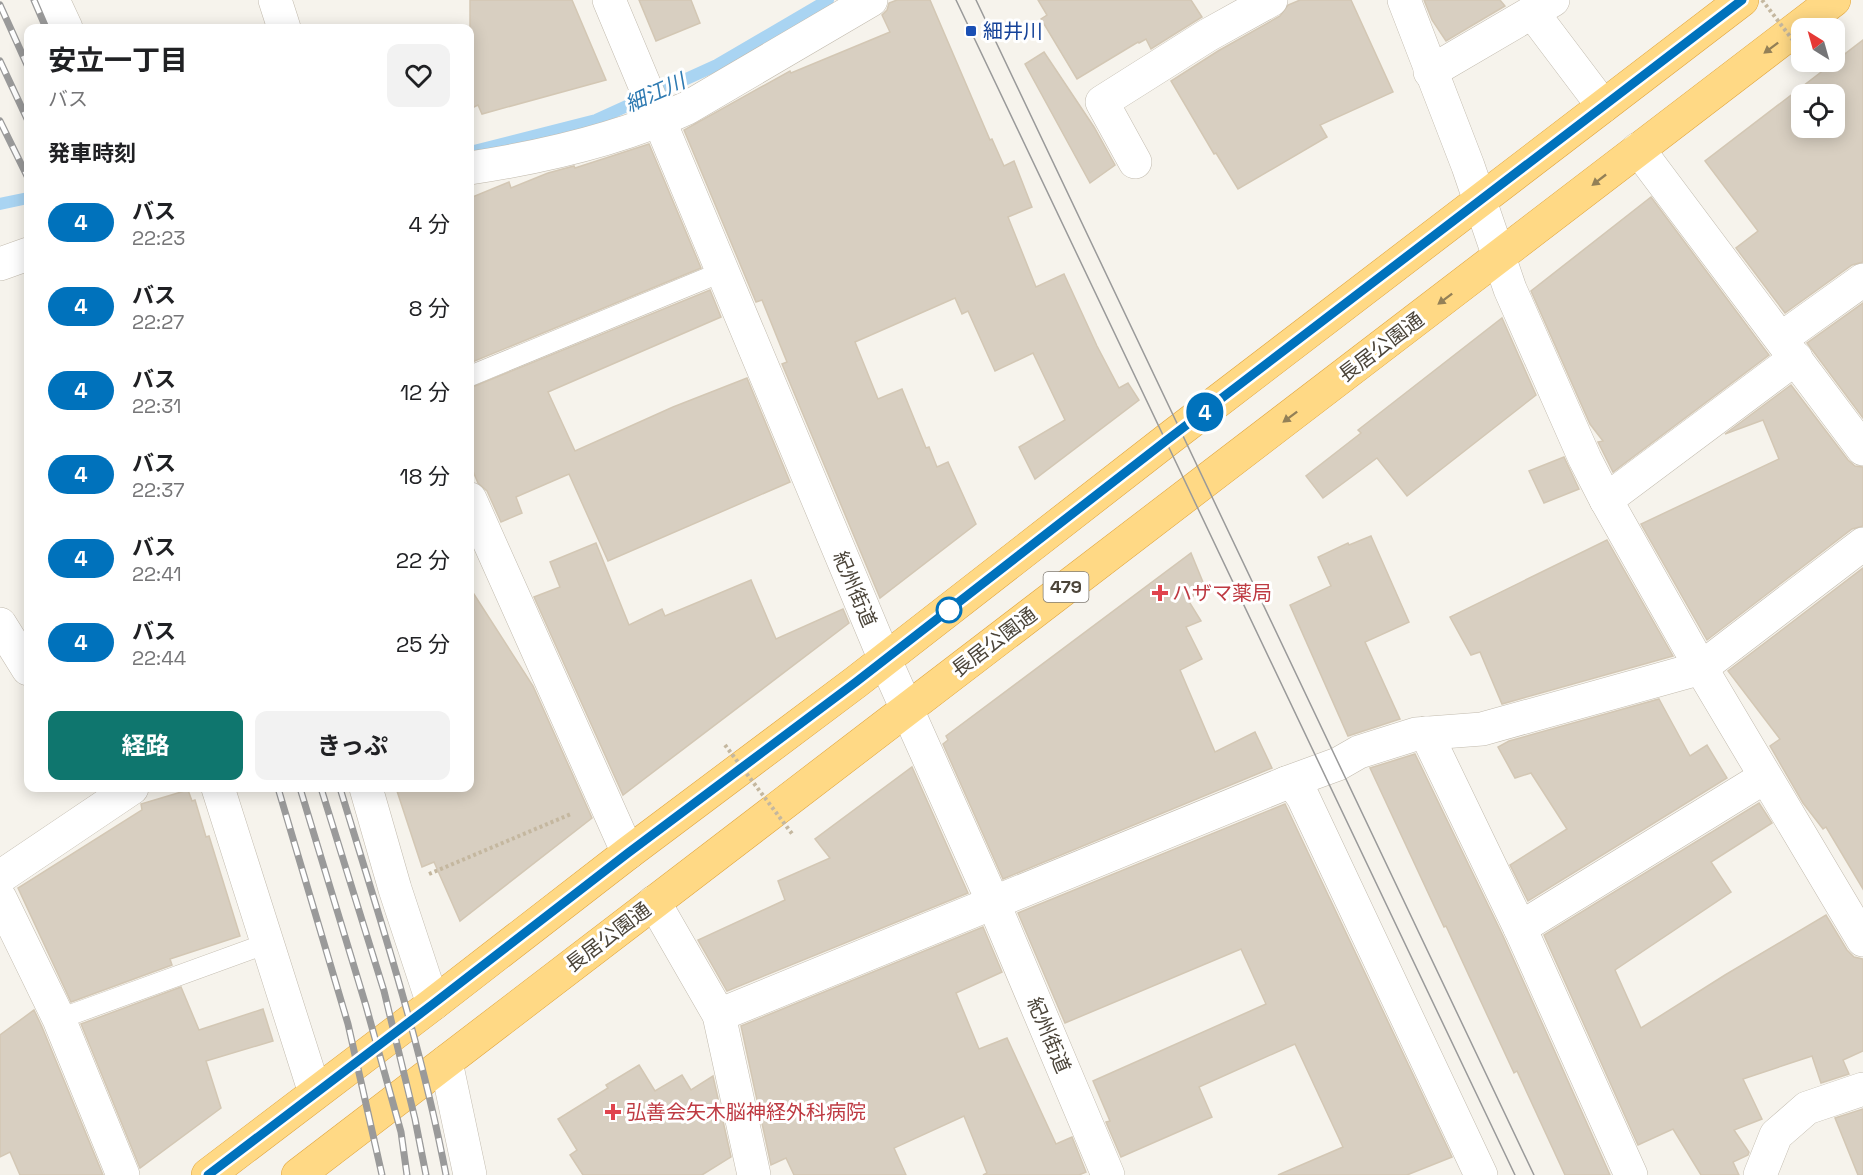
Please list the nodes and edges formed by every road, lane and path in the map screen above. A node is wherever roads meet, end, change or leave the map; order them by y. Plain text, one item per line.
1 (53, 0) edge
2 (275, 0) edge
3 (609, 0) edge
4 (871, 0) edge
5 (1271, 0) edge
6 (1404, 0) edge
7 (1742, 0) edge
8 (1762, 0) edge
9 (1834, 0) edge
10 (1542, 6) edge
11 (64, 24) edge
12 (283, 24) edge
13 (1791, 38) edge
14 (1430, 72) junction
15 (1603, 106) junction
16 (656, 115) junction
17 (1638, 149) junction
18 (1136, 162) dead end
19 (474, 167) edge
20 (1480, 201) junction
21 (1499, 257) junction
22 (724, 271) junction
23 (1863, 280) edge
24 (1789, 348) junction
25 (474, 374) edge
26 (1863, 449) edge
27 (1606, 500) junction
28 (474, 521) edge
29 (477, 537) edge
30 (1863, 544) edge
31 (0, 624) edge
32 (885, 660) junction
33 (24, 663) edge
34 (1701, 668) junction
35 (907, 708) junction
36 (1426, 733) junction
37 (725, 746) dead end
38 (1766, 777) junction
39 (1286, 783) junction
40 (116, 792) edge
41 (219, 792) edge
42 (367, 792) edge
43 (604, 800) junction
44 (793, 835) dead end
45 (628, 853) junction
46 (0, 877) edge
47 (395, 889) junction
48 (0, 898) edge
49 (654, 902) junction
50 (993, 902) junction
51 (1520, 928) junction
52 (1863, 940) edge
53 (267, 943) junction
54 (433, 1004) junction
55 (719, 1015) junction
56 (59, 1019) junction
57 (446, 1062) junction
58 (1863, 1089) edge
59 (315, 1093) junction
60 (329, 1164) edge
61 (1469, 1172) edge
62 (123, 1175) edge
63 (208, 1175) edge
64 (298, 1175) edge
65 (470, 1175) edge
66 (753, 1175) edge
67 (1108, 1175) edge
68 (1631, 1175) edge
69 (1760, 1175) edge

1 - 11 street
2 - 12 street
3 - 16 street, 紀州街道
4 - 16 street
5 - 18 street
6 - 14 street
7 - 15 highway, 479
8 - 13 path, bridge
9 -> 17 highway, 長居公園通 / 479
10 - 14 street
10 - 15 street
14 - 20 street
15 - 20 highway, 479
16 - 19 street
16 - 22 street, 紀州街道
17 -> 21 highway, 長居公園通 / 479
17 - 24 street
20 - 21 street
20 - 32 highway, 479
21 - 27 street
21 -> 35 highway, 長居公園通 / 479
22 - 25 lane
22 - 32 street, 紀州街道
23 - 24 street
24 - 26 street
24 - 27 street
27 - 34 street
28 - 29 street
29 - 43 street
30 - 34 street
31 - 33 street
32 - 35 street, 紀州街道
32 - 45 highway, 479
34 - 36 street
34 - 38 street
35 - 49 highway, 長居公園通 / 479
35 - 50 street, 紀州街道
36 - 39 street
36 - 51 street
37 - 44 path, bridge
38 - 51 street
38 - 52 street
39 - 50 street
39 - 61 street
40 - 46 street
41 - 53 street
42 - 47 street
43 - 45 street
43 - 47 path
45 - 54 highway, 479
47 - 54 street
48 - 56 street
49 - 55 street
49 - 57 highway, 長居公園通 / 479
50 - 55 street
50 - 67 street, 紀州街道
51 - 68 street
53 - 56 lane
53 - 59 street
54 - 59 highway, 479
55 - 66 street
56 - 62 street
57 - 60 highway, 長居公園通 / 479
57 - 65 street
58 - 69 street
59 - 63 highway, 479
60 - 64 highway, 長居公園通 / 479

